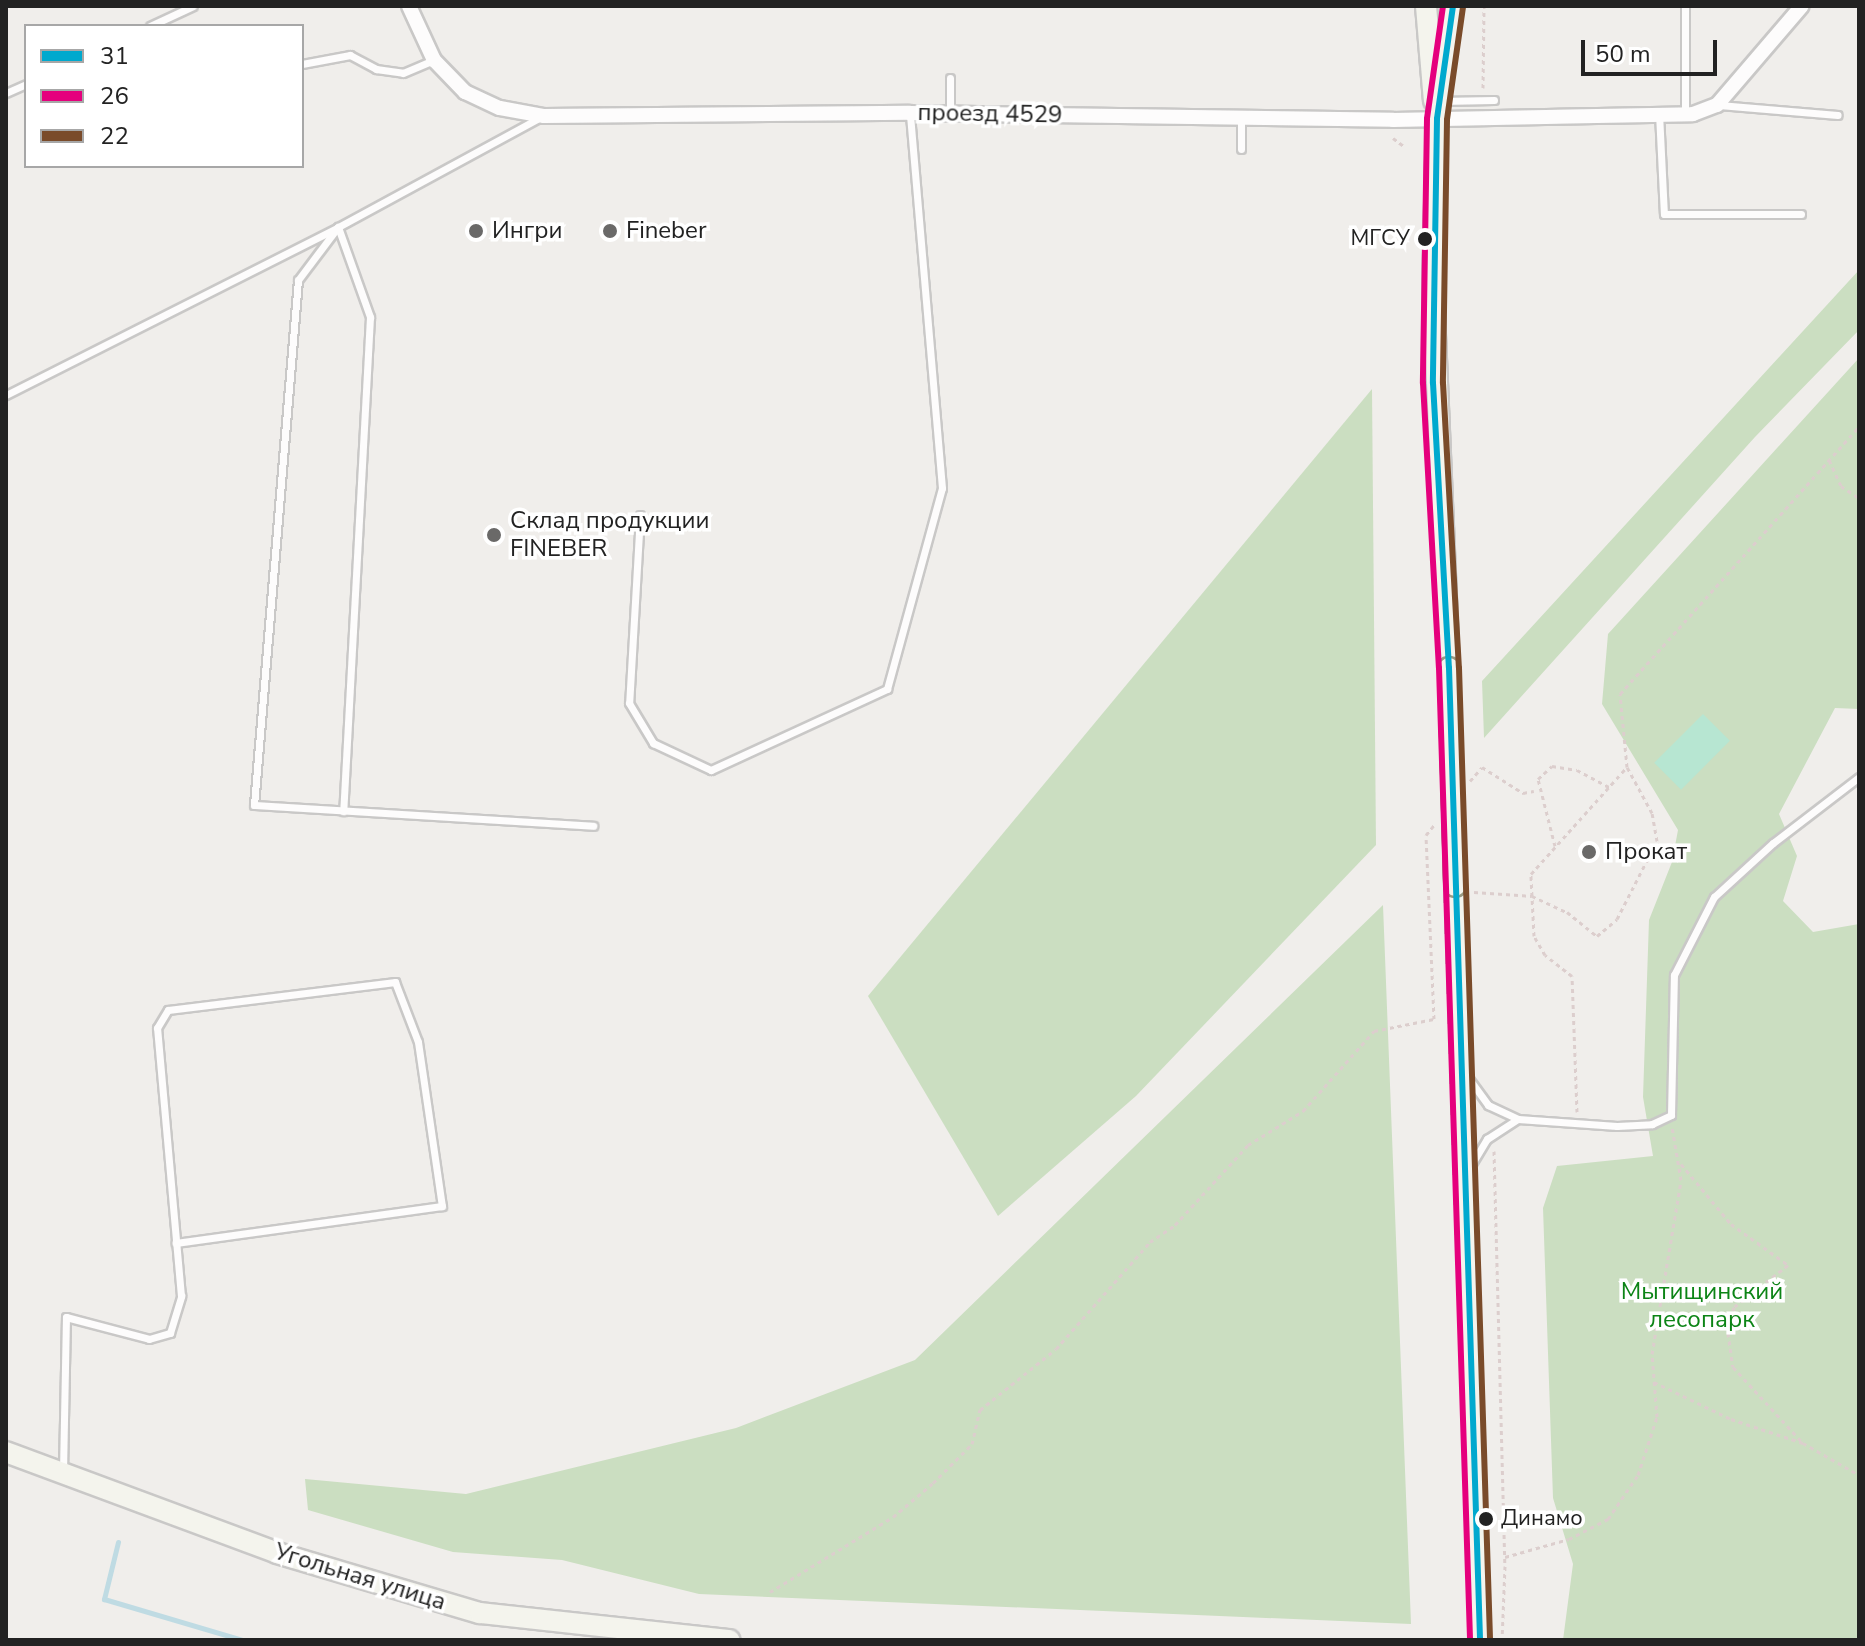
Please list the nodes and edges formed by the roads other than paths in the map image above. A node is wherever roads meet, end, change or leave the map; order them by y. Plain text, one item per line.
1 (193, 6) edge
2 (409, 6) edge
3 (1426, 6) edge
4 (1453, 6) edge
5 (1685, 6) edge
6 (1802, 6) edge
7 (154, 24) edge
8 (434, 60) junction
9 (304, 64) edge
10 (950, 78) dead end
11 (1494, 100) dead end
12 (1717, 105) junction
13 (1438, 110) junction
14 (1659, 112) junction
15 (910, 113) junction
16 (950, 114) junction
17 (1685, 114) junction
18 (1838, 115) dead end
19 (544, 116) junction
20 (1241, 117) junction
21 (1241, 149) dead end
22 (1801, 214) dead end
23 (338, 227) junction
24 (6, 395) edge
25 (640, 515) dead end
26 (1859, 777) edge
27 (343, 811) junction
28 (593, 826) dead end
29 (1462, 1067) junction
30 (1518, 1119) junction
31 (1465, 1177) junction
32 (176, 1243) junction
33 (6, 1452) edge
34 (62, 1474) junction
35 (730, 1640) edge
36 (1480, 1640) edge

1 - 7 lane
2 - 8 street, проезд 4529
3 - 13 main road
4 - 13 main road
5 - 17 lane
6 - 12 street
8 - 9 lane
8 - 19 street, проезд 4529
10 - 16 lane
11 - 13 lane
12 - 17 street, проезд 4529
12 - 18 lane
13 - 14 street, проезд 4529
13 - 20 street, проезд 4529
13 - 29 main road, bridge
14 - 17 street, проезд 4529
14 - 22 lane
15 - 16 street, проезд 4529
15 - 19 street, проезд 4529
15 - 25 lane
16 - 20 street, проезд 4529
19 - 23 lane
20 - 21 lane
23 - 24 lane
23 - 27 lane
23 - 27 lane
26 - 30 lane
27 - 28 lane
29 - 30 lane
29 - 31 main road
30 - 31 lane
31 - 36 main road
32 - 32 lane
32 - 34 lane
33 - 34 main road, Угольная улица
34 - 35 main road, Угольная улица

